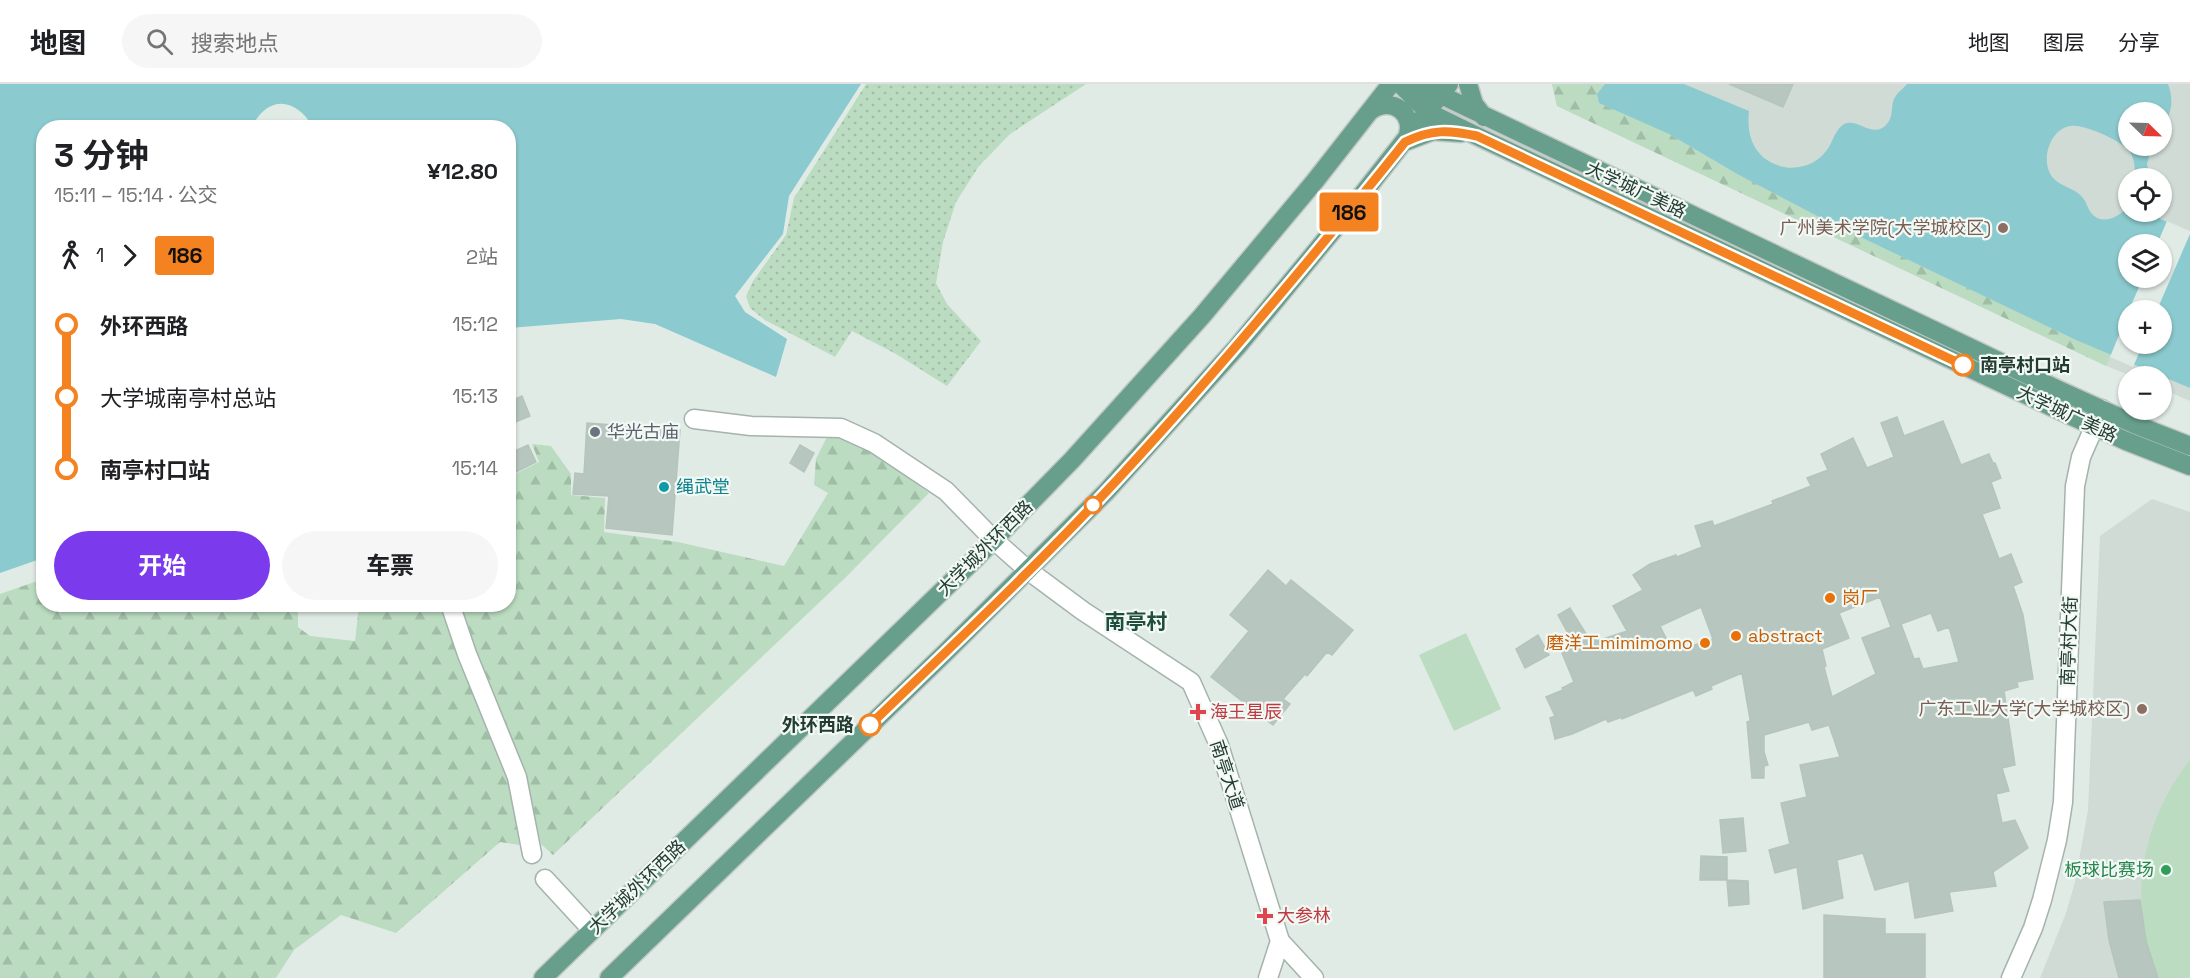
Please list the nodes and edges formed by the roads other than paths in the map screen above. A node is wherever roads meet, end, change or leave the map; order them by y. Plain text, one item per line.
1 (1391, 84) edge
2 (1400, 84) edge
3 (1410, 84) edge
4 (1468, 84) edge
5 (1445, 90) edge
6 (1368, 112) junction
7 (1428, 112) junction
8 (1485, 118) junction
9 (1477, 136) junction
10 (1405, 142) junction
11 (2102, 409) junction
12 (694, 419) dead end
13 (2094, 426) junction
14 (2190, 446) edge
15 (2190, 466) edge
16 (994, 540) junction
17 (1029, 571) junction
18 (453, 612) edge
19 (532, 854) dead end
20 (545, 879) dead end
21 (592, 930) junction
22 (1280, 941) junction
23 (543, 978) edge
24 (609, 978) edge
25 (1268, 978) edge
26 (1314, 978) edge
27 (2011, 978) edge

1 - 6 main road, 大学城外环西路
2 - 7 main road, 大学城广美路
3 - 5 main road, 大学城广美路
4 - 8 main road
5 - 7 main road
5 - 8 main road, 大学城广美路
6 - 10 main road
6 - 16 main road, 大学城外环西路
7 - 9 main road, 大学城广美路
7 - 10 main road
8 - 11 main road, 大学城广美路
9 - 10 main road
9 - 13 main road, 大学城广美路
10 - 17 main road
11 - 13 street, 南亭村大街
11 - 14 main road, 大学城广美路
12 - 16 street, 南亭大道
13 - 15 main road, 大学城广美路
13 - 27 street, 南亭村大街
16 - 17 street, 南亭大道
16 - 21 main road, 大学城外环西路
17 - 22 street, 南亭大道
17 - 24 main road
18 - 19 street
20 - 21 street
21 - 23 main road, 大学城外环西路
22 - 25 street
22 - 26 street, 南亭大道

